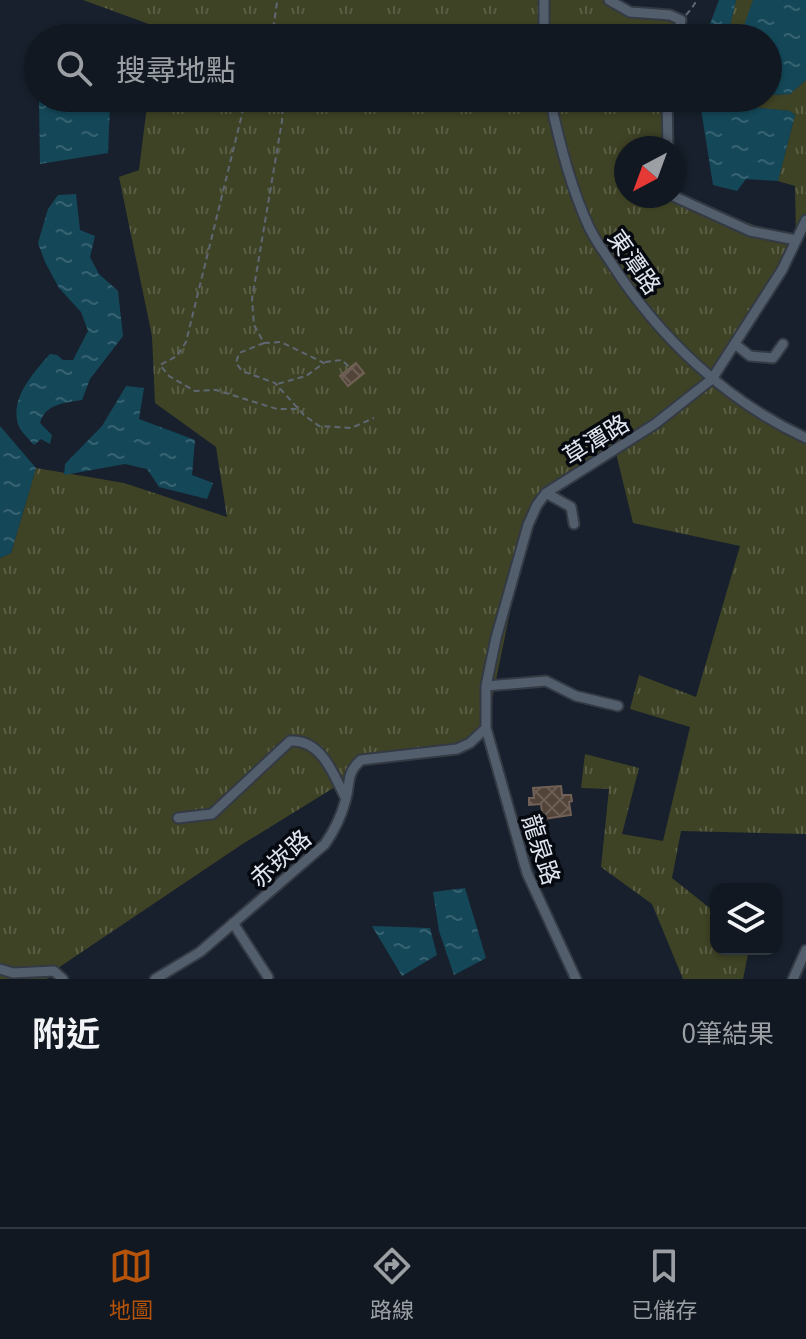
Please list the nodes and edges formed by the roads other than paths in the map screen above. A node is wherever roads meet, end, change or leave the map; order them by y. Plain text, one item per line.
1 (544, 0) edge
2 (609, 0) edge
3 (544, 24) edge
4 (680, 24) edge
5 (553, 112) edge
6 (667, 112) edge
7 (668, 136) edge
8 (686, 202) edge
9 (806, 220) edge
10 (796, 240) junction
11 (735, 344) junction
12 (783, 344) dead end
13 (712, 379) junction
14 (806, 438) edge
15 (546, 493) junction
16 (574, 524) dead end
17 (486, 686) junction
18 (618, 706) dead end
19 (486, 728) junction
20 (346, 800) junction
21 (178, 818) dead end
22 (233, 923) junction
23 (806, 950) edge
24 (0, 969) edge
25 (268, 977) dead end
26 (63, 979) edge
27 (155, 979) edge
28 (576, 979) edge
29 (793, 979) edge

1 - 3 street
2 - 4 street
5 - 13 street, 東潭路
6 - 7 street
8 - 10 street
9 - 10 street, 草潭路
10 - 11 street, 草潭路
11 - 12 street
11 - 13 street, 草潭路
13 - 14 street, 東潭路
13 - 15 street, 草潭路
15 - 16 street
15 - 17 street, 草潭路
17 - 18 street
17 - 19 street, 草潭路
19 - 20 street, 赤崁路
19 - 28 street, 龍泉路
20 - 21 street
20 - 22 street, 赤崁路
22 - 25 street
22 - 27 street, 赤崁路
23 - 29 street
24 - 26 street

